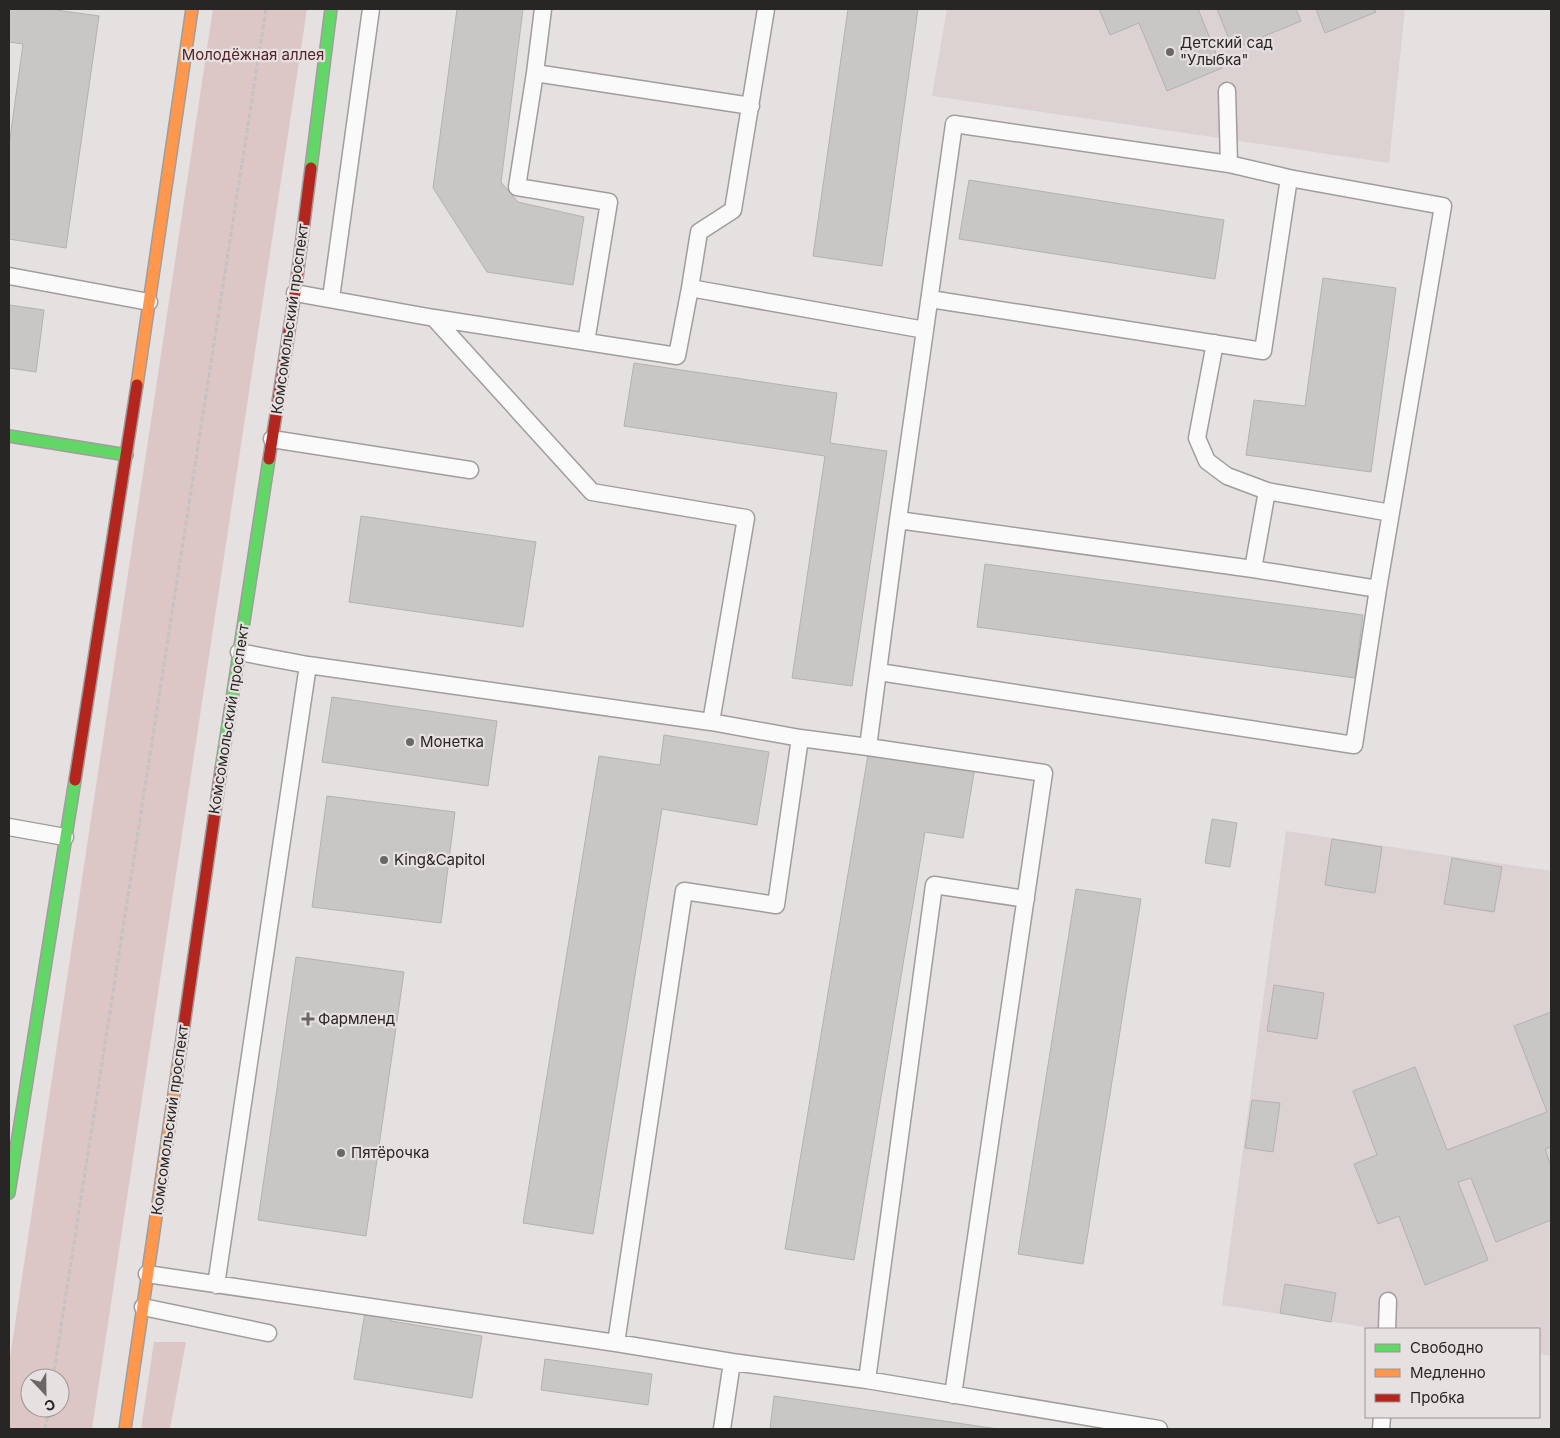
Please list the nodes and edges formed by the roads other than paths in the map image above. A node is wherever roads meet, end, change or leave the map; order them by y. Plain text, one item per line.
1 (192, 9) edge
2 (331, 9) edge
3 (371, 9) edge
4 (543, 9) edge
5 (766, 9) edge
6 (535, 74) junction
7 (1227, 91) dead end
8 (751, 106) junction
9 (1229, 164) junction
10 (1289, 178) junction
11 (9, 276) edge
12 (690, 288) junction
13 (295, 293) junction
14 (331, 298) junction
15 (930, 299) junction
16 (149, 302) junction
17 (434, 318) junction
18 (924, 330) junction
19 (586, 342) junction
20 (1215, 343) junction
21 (9, 436) edge
22 (272, 439) junction
23 (127, 455) junction
24 (470, 470) dead end
25 (1267, 491) junction
26 (1391, 513) junction
27 (898, 520) junction
28 (1253, 569) junction
29 (1378, 589) junction
30 (239, 652) junction
31 (308, 664) junction
32 (879, 672) junction
33 (711, 722) junction
34 (800, 738) junction
35 (868, 747) junction
36 (9, 827) edge
37 (66, 837) junction
38 (1026, 899) junction
39 (14, 1130) edge
40 (9, 1193) edge
41 (147, 1274) junction
42 (216, 1285) junction
43 (1388, 1301) dead end
44 (143, 1307) junction
45 (1387, 1328) edge
46 (268, 1333) dead end
47 (616, 1343) junction
48 (732, 1362) junction
49 (867, 1380) junction
50 (953, 1395) junction
51 (125, 1429) edge
52 (722, 1429) edge
53 (1159, 1429) edge

1 - 16 main road
2 - 13 main road, Комсомольский проспект
3 - 14 lane
4 - 6 lane
5 - 8 lane
6 - 8 lane
6 - 19 lane
7 - 9 lane
8 - 12 lane
9 - 10 lane
9 - 15 lane
10 - 20 lane
10 - 26 lane
11 - 16 lane
12 - 18 lane
12 - 19 lane
13 - 14 lane
13 - 22 main road, Комсомольский проспект
14 - 17 lane
15 - 18 lane
15 - 20 lane
16 - 23 main road
17 - 19 lane
17 - 33 lane
18 - 27 lane
20 - 25 lane
21 - 23 main road
22 - 24 lane
22 - 30 main road, Комсомольский проспект
23 - 37 main road
25 - 26 lane
25 - 28 lane
26 - 29 lane
27 - 28 lane
27 - 32 lane
28 - 29 lane
29 - 32 lane
30 - 31 lane
30 - 41 main road, Комсомольский проспект
31 - 33 lane
31 - 42 lane
32 - 35 lane
33 - 34 lane
34 - 35 lane
34 - 47 lane
35 - 38 lane
36 - 37 lane
37 - 39 main road
38 - 49 lane
38 - 50 lane
39 - 40 main road
41 - 42 lane
41 - 44 main road, Комсомольский проспект
42 - 47 lane
43 - 45 lane
44 - 46 lane
44 - 51 main road, Комсомольский проспект
47 - 48 lane
48 - 49 lane
48 - 52 lane
49 - 50 lane
50 - 53 lane

